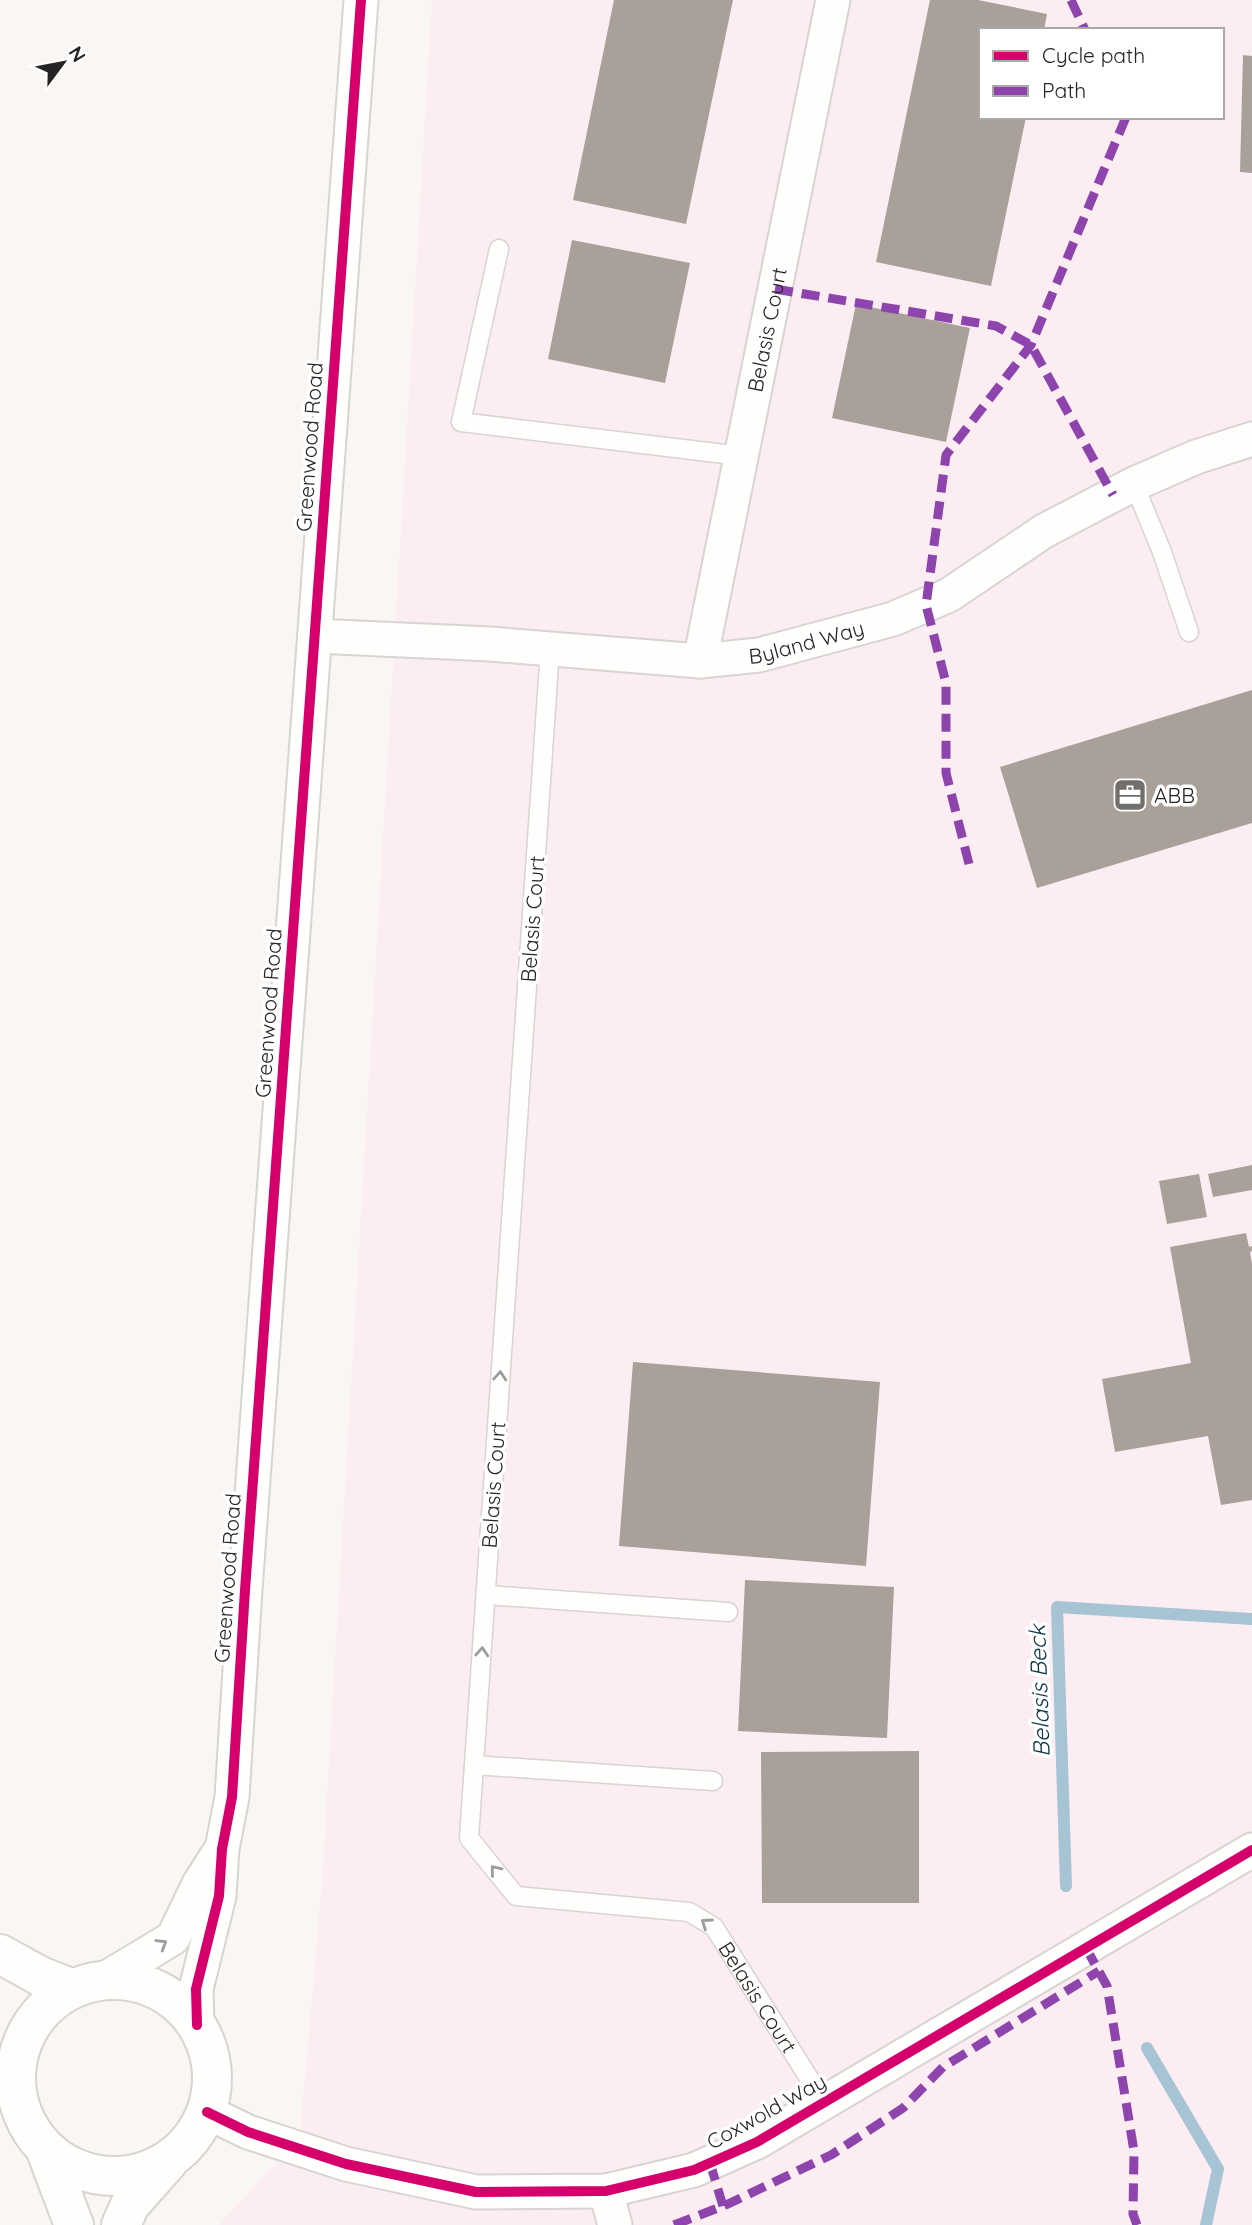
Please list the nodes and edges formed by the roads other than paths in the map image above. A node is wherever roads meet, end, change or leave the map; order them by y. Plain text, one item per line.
1 (361, 0) edge
2 (833, 0) edge
3 (499, 249) dead end
4 (1252, 439) edge
5 (741, 456) junction
6 (1133, 484) junction
7 (1189, 632) dead end
8 (314, 636) junction
9 (550, 649) junction
10 (700, 661) junction
11 (485, 1595) junction
12 (728, 1612) dead end
13 (474, 1765) junction
14 (713, 1781) dead end
15 (222, 1849) junction
16 (1252, 1850) edge
17 (0, 1954) edge
18 (87, 1984) junction
19 (197, 2025) junction
20 (0, 2080) edge
21 (824, 2102) junction
22 (207, 2112) junction
23 (23, 2118) junction
24 (46, 2151) junction
25 (170, 2160) junction
26 (606, 2191) junction
27 (74, 2225) edge
28 (121, 2225) edge
29 (615, 2225) edge

1 - 8 street, Greenwood Road
2 - 5 street, Belasis Court
3 - 5 lane
4 - 6 street, Byland Way
5 - 10 street, Belasis Court
6 - 7 lane
6 - 10 street, Byland Way
8 - 9 street, Byland Way
8 - 15 street, Greenwood Road
9 - 10 street, Byland Way
11 -> 9 lane, Belasis Court
11 - 12 lane
13 -> 11 lane, Belasis Court
13 - 14 lane
21 -> 13 lane, Belasis Court
18 -> 15 street, Greenwood Road
15 - 19 street, Greenwood Road
16 - 21 street, Coxwold Way
17 - 18 main road
18 - 19 main road
18 - 23 main road
19 - 22 main road
20 - 23 main road
21 - 26 street, Coxwold Way
22 - 25 main road
22 - 26 street, Coxwold Way
23 - 24 main road
24 - 25 main road
24 - 27 main road
25 - 28 main road
26 - 29 street

